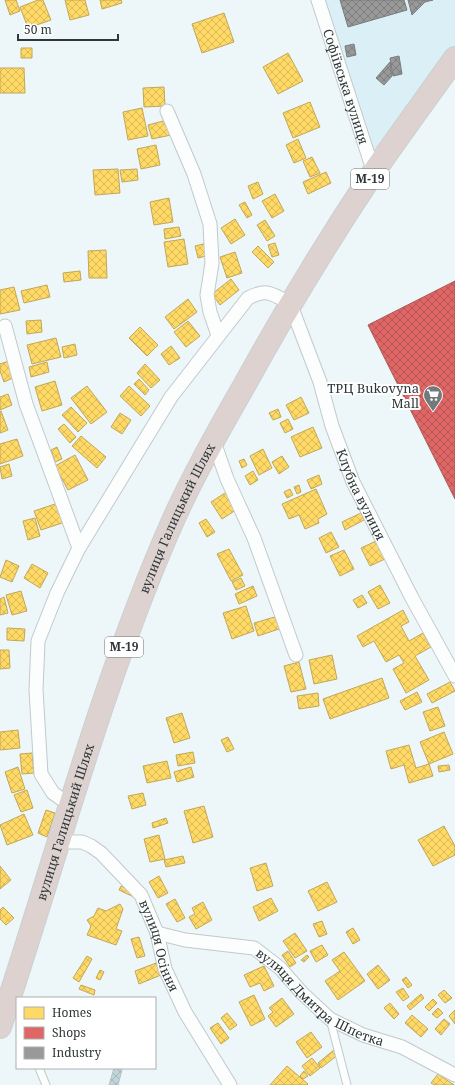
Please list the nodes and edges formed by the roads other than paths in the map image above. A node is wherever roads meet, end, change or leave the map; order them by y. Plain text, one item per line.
1 (318, 0) edge
2 (455, 58) edge
3 (167, 111) dead end
4 (374, 173) junction
5 (290, 304) junction
6 (5, 326) dead end
7 (218, 335) junction
8 (213, 439) junction
9 (79, 548) junction
10 (296, 656) dead end
11 (455, 676) edge
12 (70, 805) junction
13 (58, 842) junction
14 (156, 933) junction
15 (6, 1018) edge
16 (330, 1019) junction
17 (39, 1069) edge
18 (455, 1075) edge
19 (46, 1085) edge
20 (230, 1085) edge
21 (347, 1085) edge

1 - 4 street, Софіївська вулиця
2 - 4 highway, вулиця Галицький Шлях / М-19
3 - 7 street
4 - 5 highway, вулиця Галицький Шлях / М-19
5 - 7 street
5 - 8 highway, вулиця Галицький Шлях / М-19
5 - 11 street, Клубна вулиця
6 - 9 street
7 - 9 street
8 - 10 street
8 - 12 highway, вулиця Галицький Шлях / М-19
9 - 12 street
12 - 13 highway, вулиця Галицький Шлях / М-19
13 - 14 street, вулиця Осіння
13 - 15 highway, вулиця Галицький Шлях / М-19
14 - 16 street, вулиця Дмитра Шпетка
14 - 20 street, вулиця Осіння
16 - 18 street, вулиця Дмитра Шпетка
16 - 21 lane
17 - 19 lane

